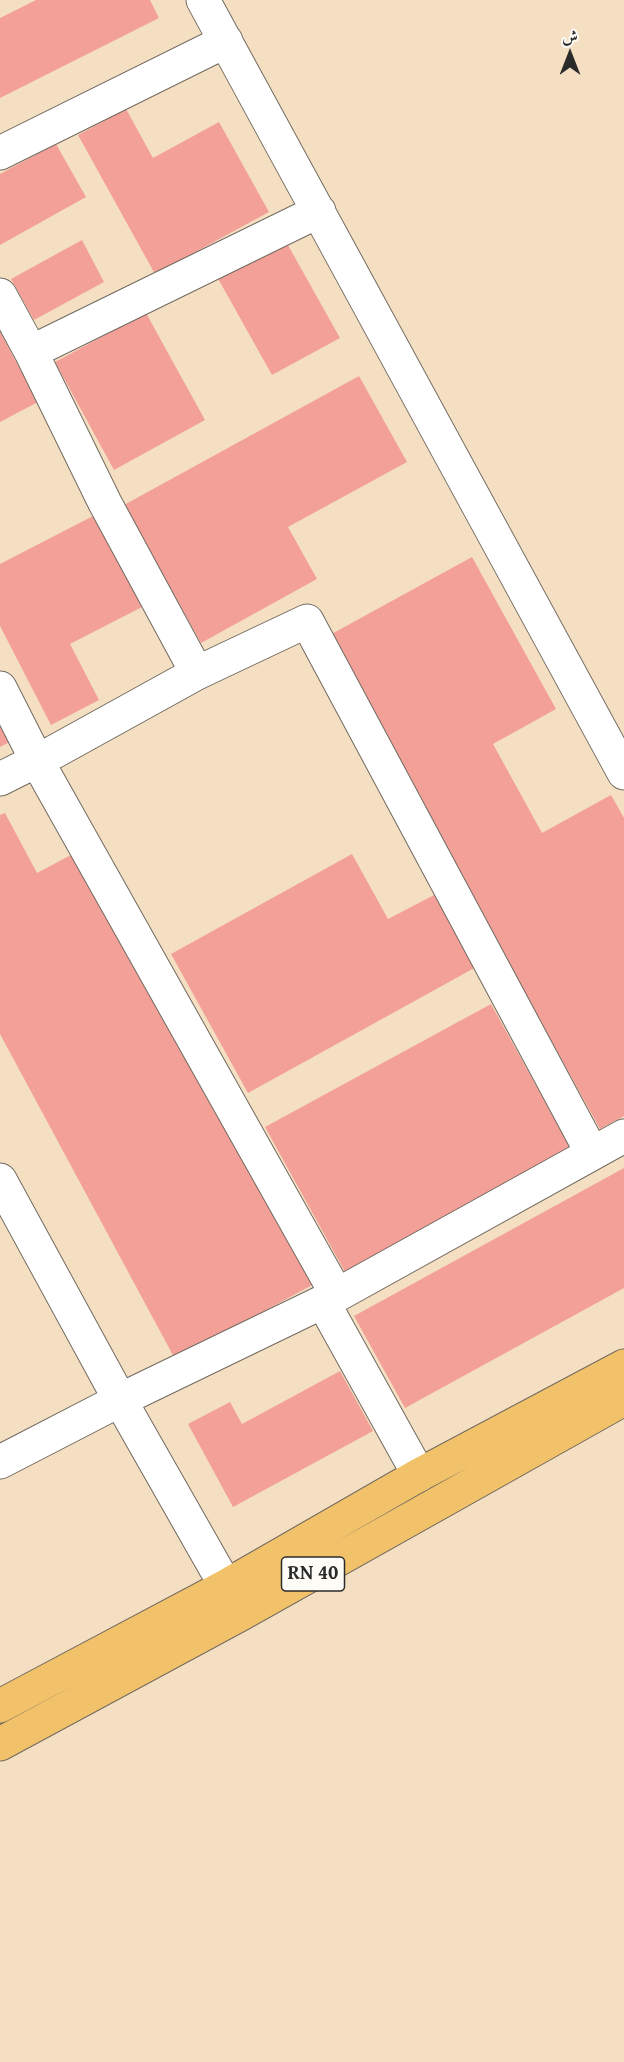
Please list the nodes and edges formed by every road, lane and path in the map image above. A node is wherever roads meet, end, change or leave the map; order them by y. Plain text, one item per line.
1 (203, 0) edge
2 (226, 41) junction
3 (0, 153) edge
4 (319, 212) junction
5 (0, 295) edge
6 (31, 352) junction
7 (197, 673) junction
8 (0, 688) edge
9 (36, 759) junction
10 (624, 773) edge
11 (0, 779) edge
12 (624, 1136) edge
13 (592, 1153) junction
14 (0, 1180) edge
15 (330, 1299) junction
16 (624, 1366) edge
17 (624, 1399) edge
18 (120, 1400) junction
19 (0, 1462) edge
20 (419, 1475) junction
21 (234, 1600) junction
22 (0, 1706) edge
23 (0, 1744) edge

1 - 2 street
2 - 3 street
2 - 4 street
4 - 6 street
4 - 10 street
5 - 6 street
6 - 7 street
7 - 9 street
7 - 13 street
8 - 9 street
9 - 11 street
9 - 15 street
12 - 13 street
13 - 15 street
14 - 18 street
15 - 18 street
15 - 20 street
16 - 20 main road, RN 40
17 - 21 main road, RN 40
18 - 19 street
18 - 21 street
20 - 21 main road, RN 40
21 - 22 main road, RN 40
21 - 23 main road, RN 40

